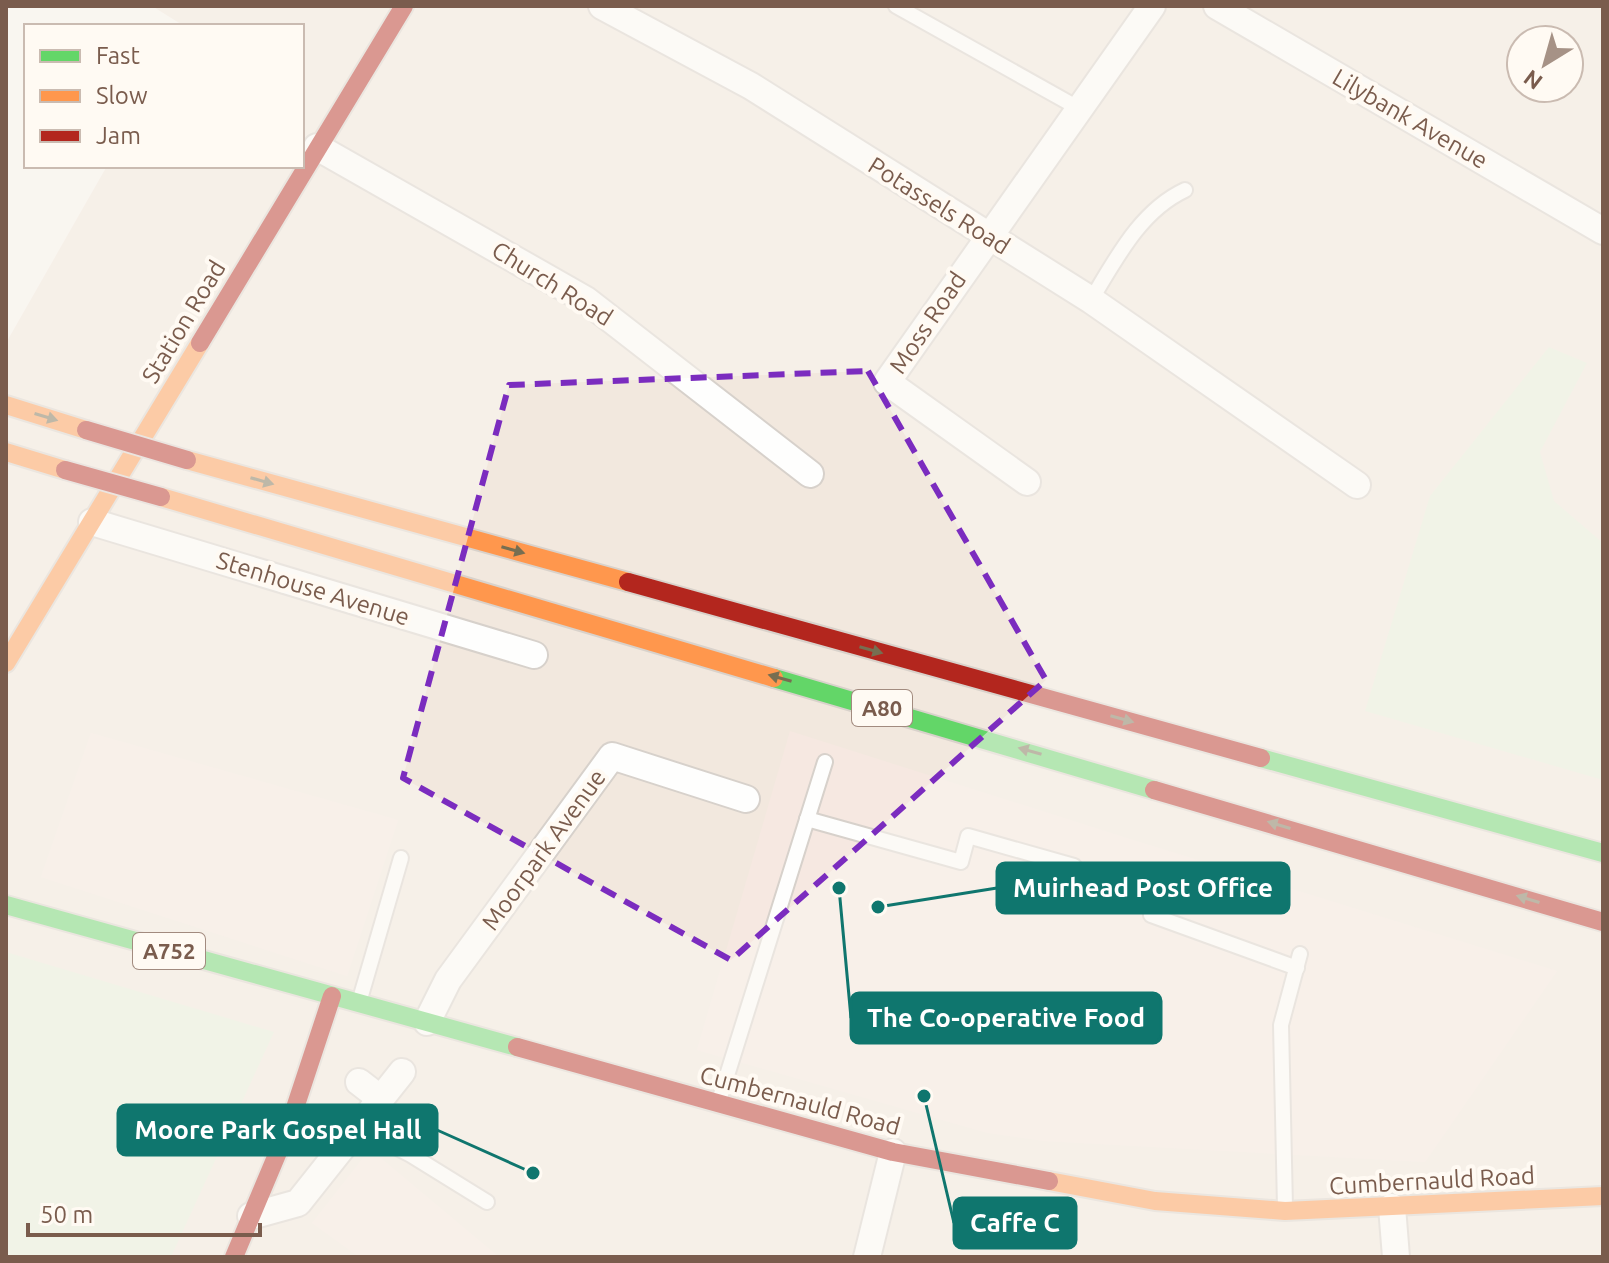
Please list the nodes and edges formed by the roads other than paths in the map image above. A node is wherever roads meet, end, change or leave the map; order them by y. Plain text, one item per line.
1 (404, 6) edge
2 (602, 6) edge
3 (896, 6) edge
4 (1152, 6) edge
5 (1217, 6) edge
6 (1080, 109) junction
7 (317, 147) junction
8 (1185, 190) dead end
9 (1603, 231) edge
10 (986, 237) junction
11 (1091, 300) junction
12 (6, 405) edge
13 (6, 452) edge
14 (810, 474) dead end
15 (1027, 482) dead end
16 (1357, 485) dead end
17 (92, 522) junction
18 (534, 655) dead end
19 (6, 663) edge
20 (825, 762) dead end
21 (746, 799) dead end
22 (807, 819) junction
23 (1603, 853) edge
24 (401, 858) dead end
25 (1074, 866) dead end
26 (6, 905) edge
27 (1151, 915) dead end
28 (1603, 922) edge
29 (332, 996) junction
30 (359, 1004) junction
31 (427, 1022) junction
32 (402, 1072) dead end
33 (359, 1082) dead end
34 (381, 1099) junction
35 (718, 1104) junction
36 (358, 1128) junction
37 (893, 1152) junction
38 (1603, 1196) edge
39 (487, 1202) dead end
40 (1392, 1207) junction
41 (1285, 1211) junction
42 (251, 1216) junction
43 (234, 1257) edge
44 (867, 1257) edge
45 (1396, 1257) edge

1 - 7 main road, Station Road
2 - 10 street, Potassels Road
3 - 6 lane
4 - 6 street, Moss Road
5 - 9 street, Lilybank Avenue
6 - 10 street, Moss Road
7 - 14 street, Church Road
7 - 17 main road, Station Road
8 - 11 lane
10 - 11 street, Potassels Road
10 - 15 street, Moss Road
11 - 16 street, Potassels Road
12 -> 23 main road, A80, bridge
28 -> 13 main road, A80, bridge
17 - 18 street, Stenhouse Avenue
17 - 19 main road, Station Road
20 - 22 lane
21 - 31 street, Moorpark Avenue
22 - 25 lane
22 - 35 lane
24 - 30 lane
26 - 29 main road, Cumbernauld Road / A752
27 - 41 lane
29 - 30 main road, Cumbernauld Road / A752
29 - 42 main road
30 - 31 main road, Cumbernauld Road / A752
31 - 35 main road, Cumbernauld Road / A752
32 - 34 street
33 - 34 street
34 - 36 street
35 - 37 main road, Cumbernauld Road / A752
36 - 39 lane
36 - 42 street
37 - 41 main road, Cumbernauld Road / A752
37 - 44 street
38 - 40 main road, Cumbernauld Road / A752
40 - 41 main road, Cumbernauld Road / A752
40 - 45 street
42 - 43 main road

